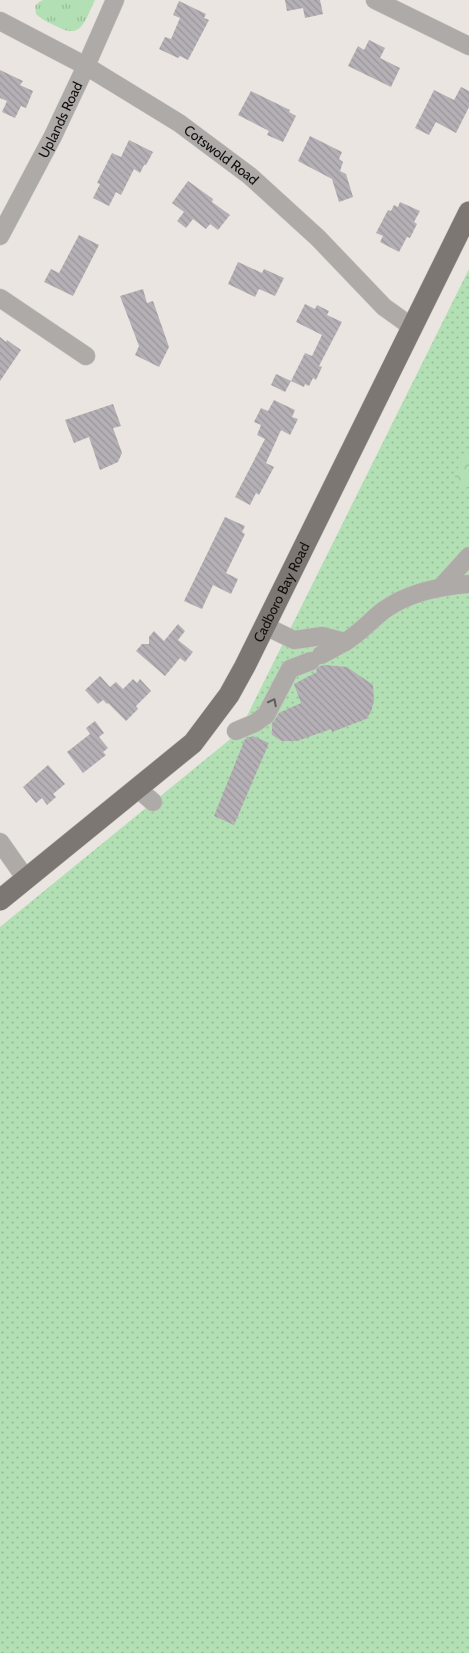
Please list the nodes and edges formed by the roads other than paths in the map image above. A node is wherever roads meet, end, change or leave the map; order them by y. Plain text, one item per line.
1 (114, 0) edge
2 (375, 0) edge
3 (0, 21) edge
4 (469, 46) edge
5 (86, 66) junction
6 (469, 212) edge
7 (0, 236) edge
8 (0, 298) edge
9 (412, 327) junction
10 (86, 356) dead end
11 (469, 556) edge
12 (469, 584) edge
13 (441, 587) junction
14 (266, 626) junction
15 (294, 640) junction
16 (345, 642) junction
17 (313, 660) junction
18 (214, 717) junction
19 (137, 788) junction
20 (152, 802) dead end
21 (0, 842) edge
22 (26, 879) junction
23 (0, 900) edge

1 - 5 street, Uplands Road
2 - 4 street
3 - 5 street, Cotswold Road
5 - 7 street, Uplands Road
5 - 9 street, Cotswold Road
6 - 9 main road, Cadboro Bay Road
8 - 10 street
9 - 14 main road, Cadboro Bay Road
11 - 13 street
12 - 13 street
13 - 16 street
14 - 15 street
14 - 18 main road, Cadboro Bay Road
15 - 16 street
15 - 17 street
16 - 17 street
18 -> 17 street
18 - 19 main road, Cadboro Bay Road
19 - 20 street
19 - 22 main road, Cadboro Bay Road
21 - 22 street
22 - 23 main road, Cadboro Bay Road

